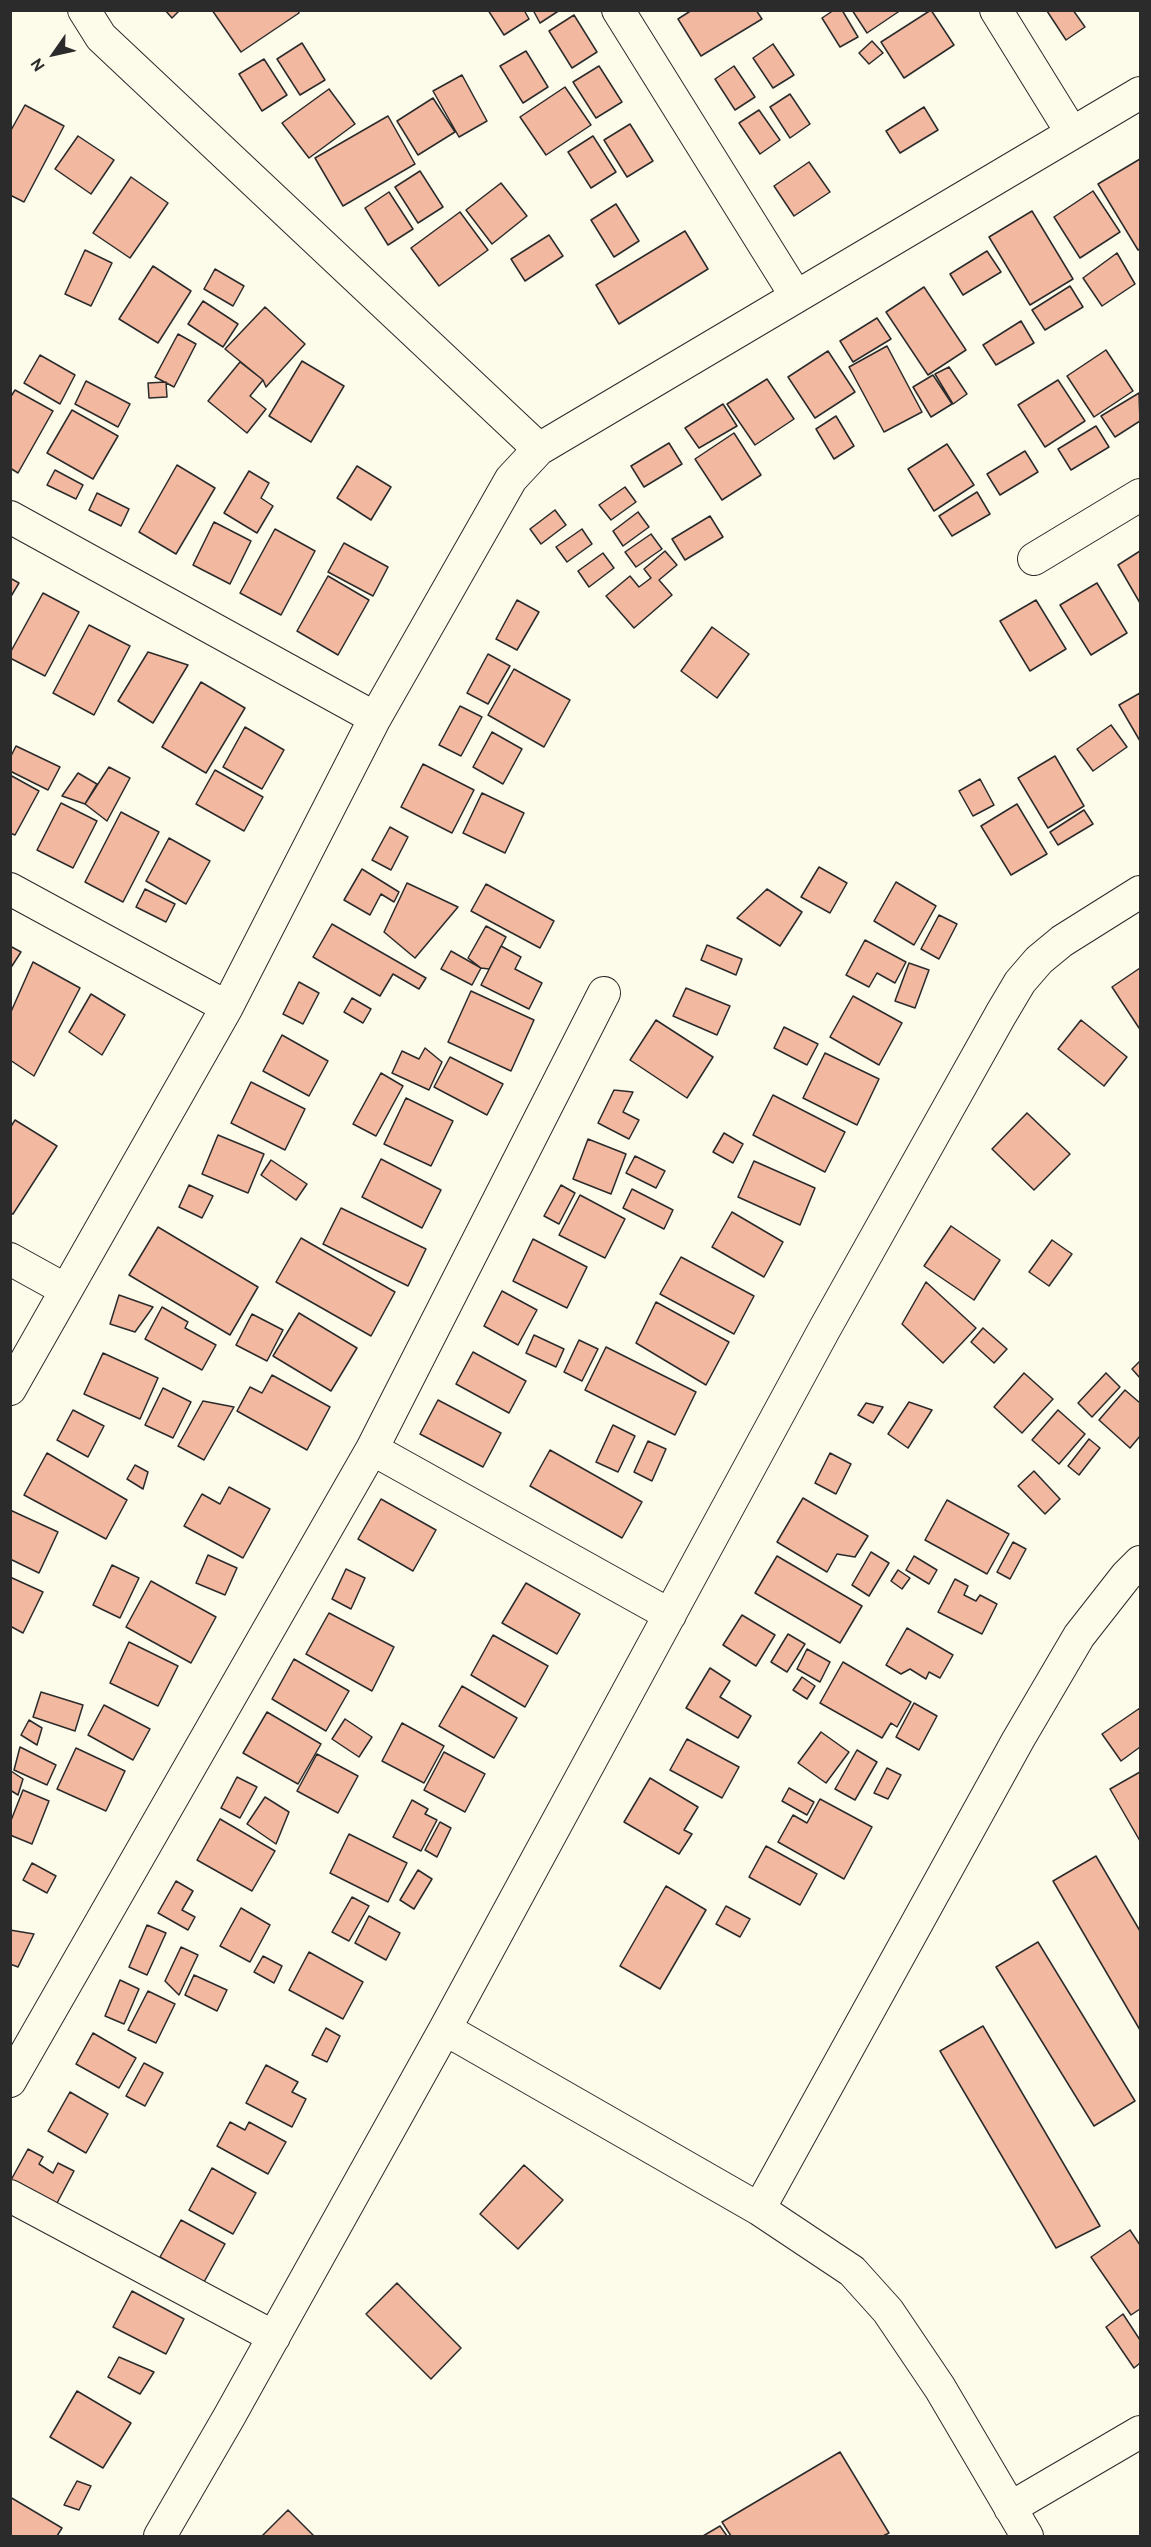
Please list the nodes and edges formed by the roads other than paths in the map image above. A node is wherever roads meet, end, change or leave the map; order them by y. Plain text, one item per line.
1 (84, 10) edge
2 (618, 10) edge
3 (996, 10) edge
4 (1140, 93) edge
5 (1072, 133) junction
6 (796, 296) junction
7 (539, 449) junction
8 (1140, 495) edge
9 (10, 517) edge
10 (1034, 559) dead end
11 (375, 718) junction
12 (10, 889) edge
13 (1140, 892) edge
14 (604, 993) dead end
15 (227, 1007) junction
16 (10, 1259) edge
17 (66, 1290) junction
18 (10, 1389) edge
19 (372, 1449) junction
20 (1140, 1562) edge
21 (669, 1616) junction
22 (445, 2028) junction
23 (10, 2081) edge
24 (10, 2196) edge
25 (759, 2209) junction
26 (274, 2337) junction
27 (1140, 2432) edge
28 (1010, 2508) junction
29 (160, 2536) edge
30 (1027, 2536) edge

1 - 7 street
2 - 6 street
3 - 5 street
4 - 5 street
5 - 6 street
6 - 7 street
7 - 11 street
8 - 10 street
9 - 11 street
11 - 15 street
12 - 15 street
13 - 21 street
14 - 19 street
15 - 17 street
16 - 17 street
17 - 18 street
19 - 21 street
19 - 23 street
20 - 25 street
21 - 22 street
22 - 25 street
22 - 26 street
24 - 26 street
25 - 28 street
26 - 29 street
27 - 28 street
28 - 30 street

